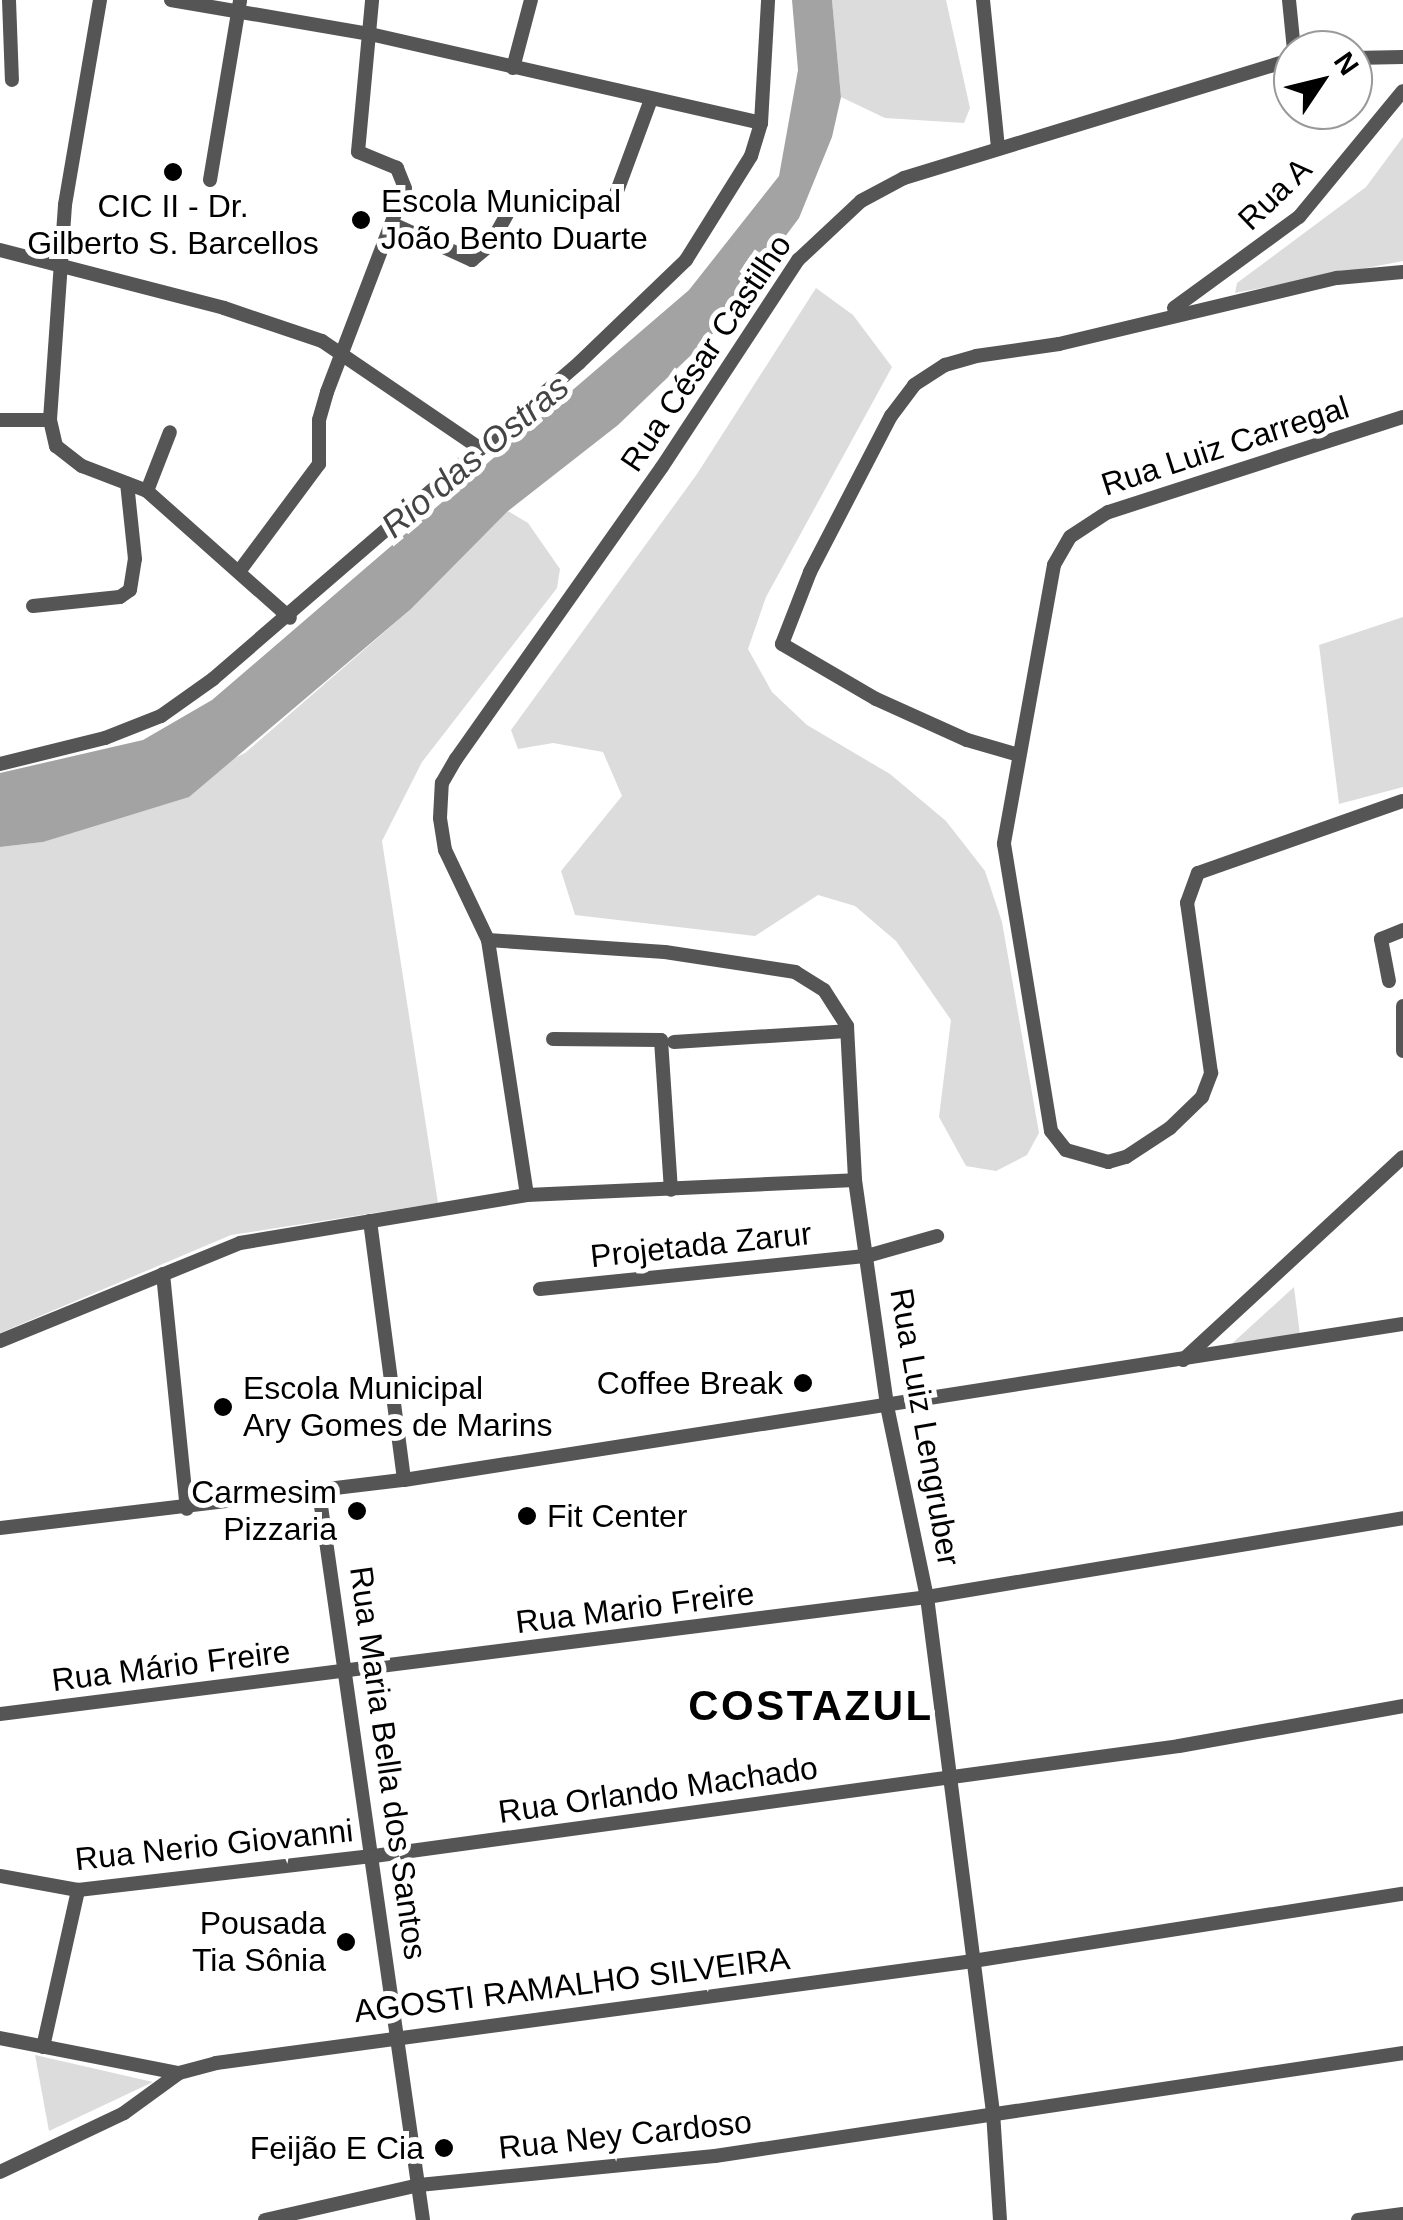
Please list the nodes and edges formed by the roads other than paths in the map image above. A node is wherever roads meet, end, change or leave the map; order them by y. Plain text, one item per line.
1 (8, 0) edge
2 (100, 0) edge
3 (171, 0) edge
4 (372, 0) edge
5 (532, 0) edge
6 (768, 0) edge
7 (983, 0) edge
8 (1289, 0) edge
9 (240, 6) edge
10 (1292, 30) edge
11 (370, 34) junction
12 (1403, 57) edge
13 (1373, 58) edge
14 (1273, 65) edge
15 (513, 68) junction
16 (12, 80) dead end
17 (1403, 91) edge
18 (650, 99) junction
19 (761, 123) junction
20 (998, 148) junction
21 (210, 180) dead end
22 (613, 202) dead end
23 (506, 214) dead end
24 (393, 224) junction
25 (0, 250) edge
26 (60, 270) junction
27 (1403, 272) edge
28 (1164, 315) junction
29 (345, 351) junction
30 (1403, 417) edge
31 (0, 420) edge
32 (50, 420) junction
33 (170, 432) dead end
34 (481, 448) junction
35 (127, 484) junction
36 (147, 491) junction
37 (240, 569) junction
38 (33, 606) dead end
39 (290, 618) junction
40 (1020, 755) junction
41 (0, 764) edge
42 (1403, 801) edge
43 (1403, 930) edge
44 (488, 940) junction
45 (1389, 982) dead end
46 (1403, 1006) edge
47 (847, 1031) junction
48 (554, 1040) dead end
49 (674, 1042) dead end
50 (1403, 1050) edge
51 (1403, 1158) edge
52 (854, 1180) junction
53 (670, 1190) junction
54 (528, 1195) junction
55 (370, 1221) junction
56 (937, 1236) dead end
57 (867, 1256) junction
58 (163, 1274) junction
59 (540, 1289) dead end
60 (1403, 1324) edge
61 (0, 1341) edge
62 (1181, 1361) junction
63 (886, 1406) junction
64 (404, 1480) junction
65 (319, 1492) junction
66 (187, 1509) junction
67 (1403, 1518) edge
68 (0, 1528) edge
69 (927, 1598) junction
70 (349, 1673) junction
71 (1403, 1706) edge
72 (0, 1714) edge
73 (949, 1778) junction
74 (374, 1856) junction
75 (0, 1876) edge
76 (78, 1890) junction
77 (1403, 1894) edge
78 (972, 1962) junction
79 (399, 2035) junction
80 (0, 2038) edge
81 (43, 2047) junction
82 (1403, 2053) edge
83 (179, 2073) junction
84 (992, 2112) junction
85 (0, 2172) edge
86 (419, 2185) junction
87 (1403, 2214) edge
88 (265, 2220) edge
89 (423, 2220) edge
90 (1000, 2220) edge
91 (1358, 2220) edge

1 - 16 street
2 - 26 street
3 - 9 street
4 - 11 street
5 - 15 street
6 - 19 street
7 - 20 street
8 - 10 street
9 - 11 street
9 - 21 street
11 - 15 street
11 - 24 street
12 - 13 street
14 - 20 street, Rua César Castilho
15 - 18 street
17 - 28 street, Rua A
18 - 19 street
18 - 22 street
19 - 34 street
20 - 44 street, Rua César Castilho
23 - 24 street
24 - 29 street
25 - 26 street
26 - 29 street
26 - 32 street
27 - 28 street
28 - 40 street
29 - 34 street
29 - 37 street
30 - 40 street, Rua Luiz Carregal
31 - 32 street
32 - 35 street
33 - 36 street
34 - 39 street
35 - 36 street
35 - 38 street
36 - 37 street
37 - 39 street
39 - 41 street
40 - 42 street, Rua Luiz Carregal
43 - 45 street
44 - 47 street, Rua Luiz Lengruber
44 - 54 street, Rua César Castilho
46 - 50 street
47 - 49 street
47 - 52 street, Rua Luiz Lengruber
48 - 53 street
51 - 62 street
52 - 53 street
52 - 57 street, Rua Luiz Lengruber
53 - 54 street
54 - 55 street
55 - 58 street
55 - 64 street
56 - 57 street, Projetada Zarur
57 - 59 street, Projetada Zarur
57 - 63 street, Rua Luiz Lengruber
58 - 61 street
58 - 66 street
60 - 62 street
62 - 63 street
63 - 64 street
63 - 69 street, Rua Luiz Lengruber
64 - 65 street
65 - 66 street
65 - 70 street, Rua Maria Bella dos Santos
66 - 68 street
67 - 69 street, Rua Mario Freire
69 - 70 street, Rua Mario Freire
69 - 73 street, Rua Luiz Lengruber
70 - 72 street, Rua Mário Freire
70 - 74 street, Rua Maria Bella dos Santos
71 - 73 street, Rua Orlando Machado
73 - 74 street, Rua Orlando Machado
73 - 78 street, Rua Luiz Lengruber
74 - 76 street, Rua Nerio Giovanni
74 - 79 street, Rua Maria Bella dos Santos
75 - 76 street, Rua Nerio Giovanni
76 - 81 street
77 - 78 street, AGOSTI RAMALHO SILVEIRA
78 - 79 street, AGOSTI RAMALHO SILVEIRA
78 - 84 street, Rua Luiz Lengruber
79 - 83 street, AGOSTI RAMALHO SILVEIRA
79 - 86 street, Rua Maria Bella dos Santos
80 - 81 street
81 - 83 street
82 - 84 street, Rua Ney Cardoso
83 - 85 street
84 - 86 street, Rua Ney Cardoso
84 - 90 street, Rua Luiz Lengruber
86 - 88 street, Rua Ney Cardoso
86 - 89 street, Rua Maria Bella dos Santos
87 - 91 street

